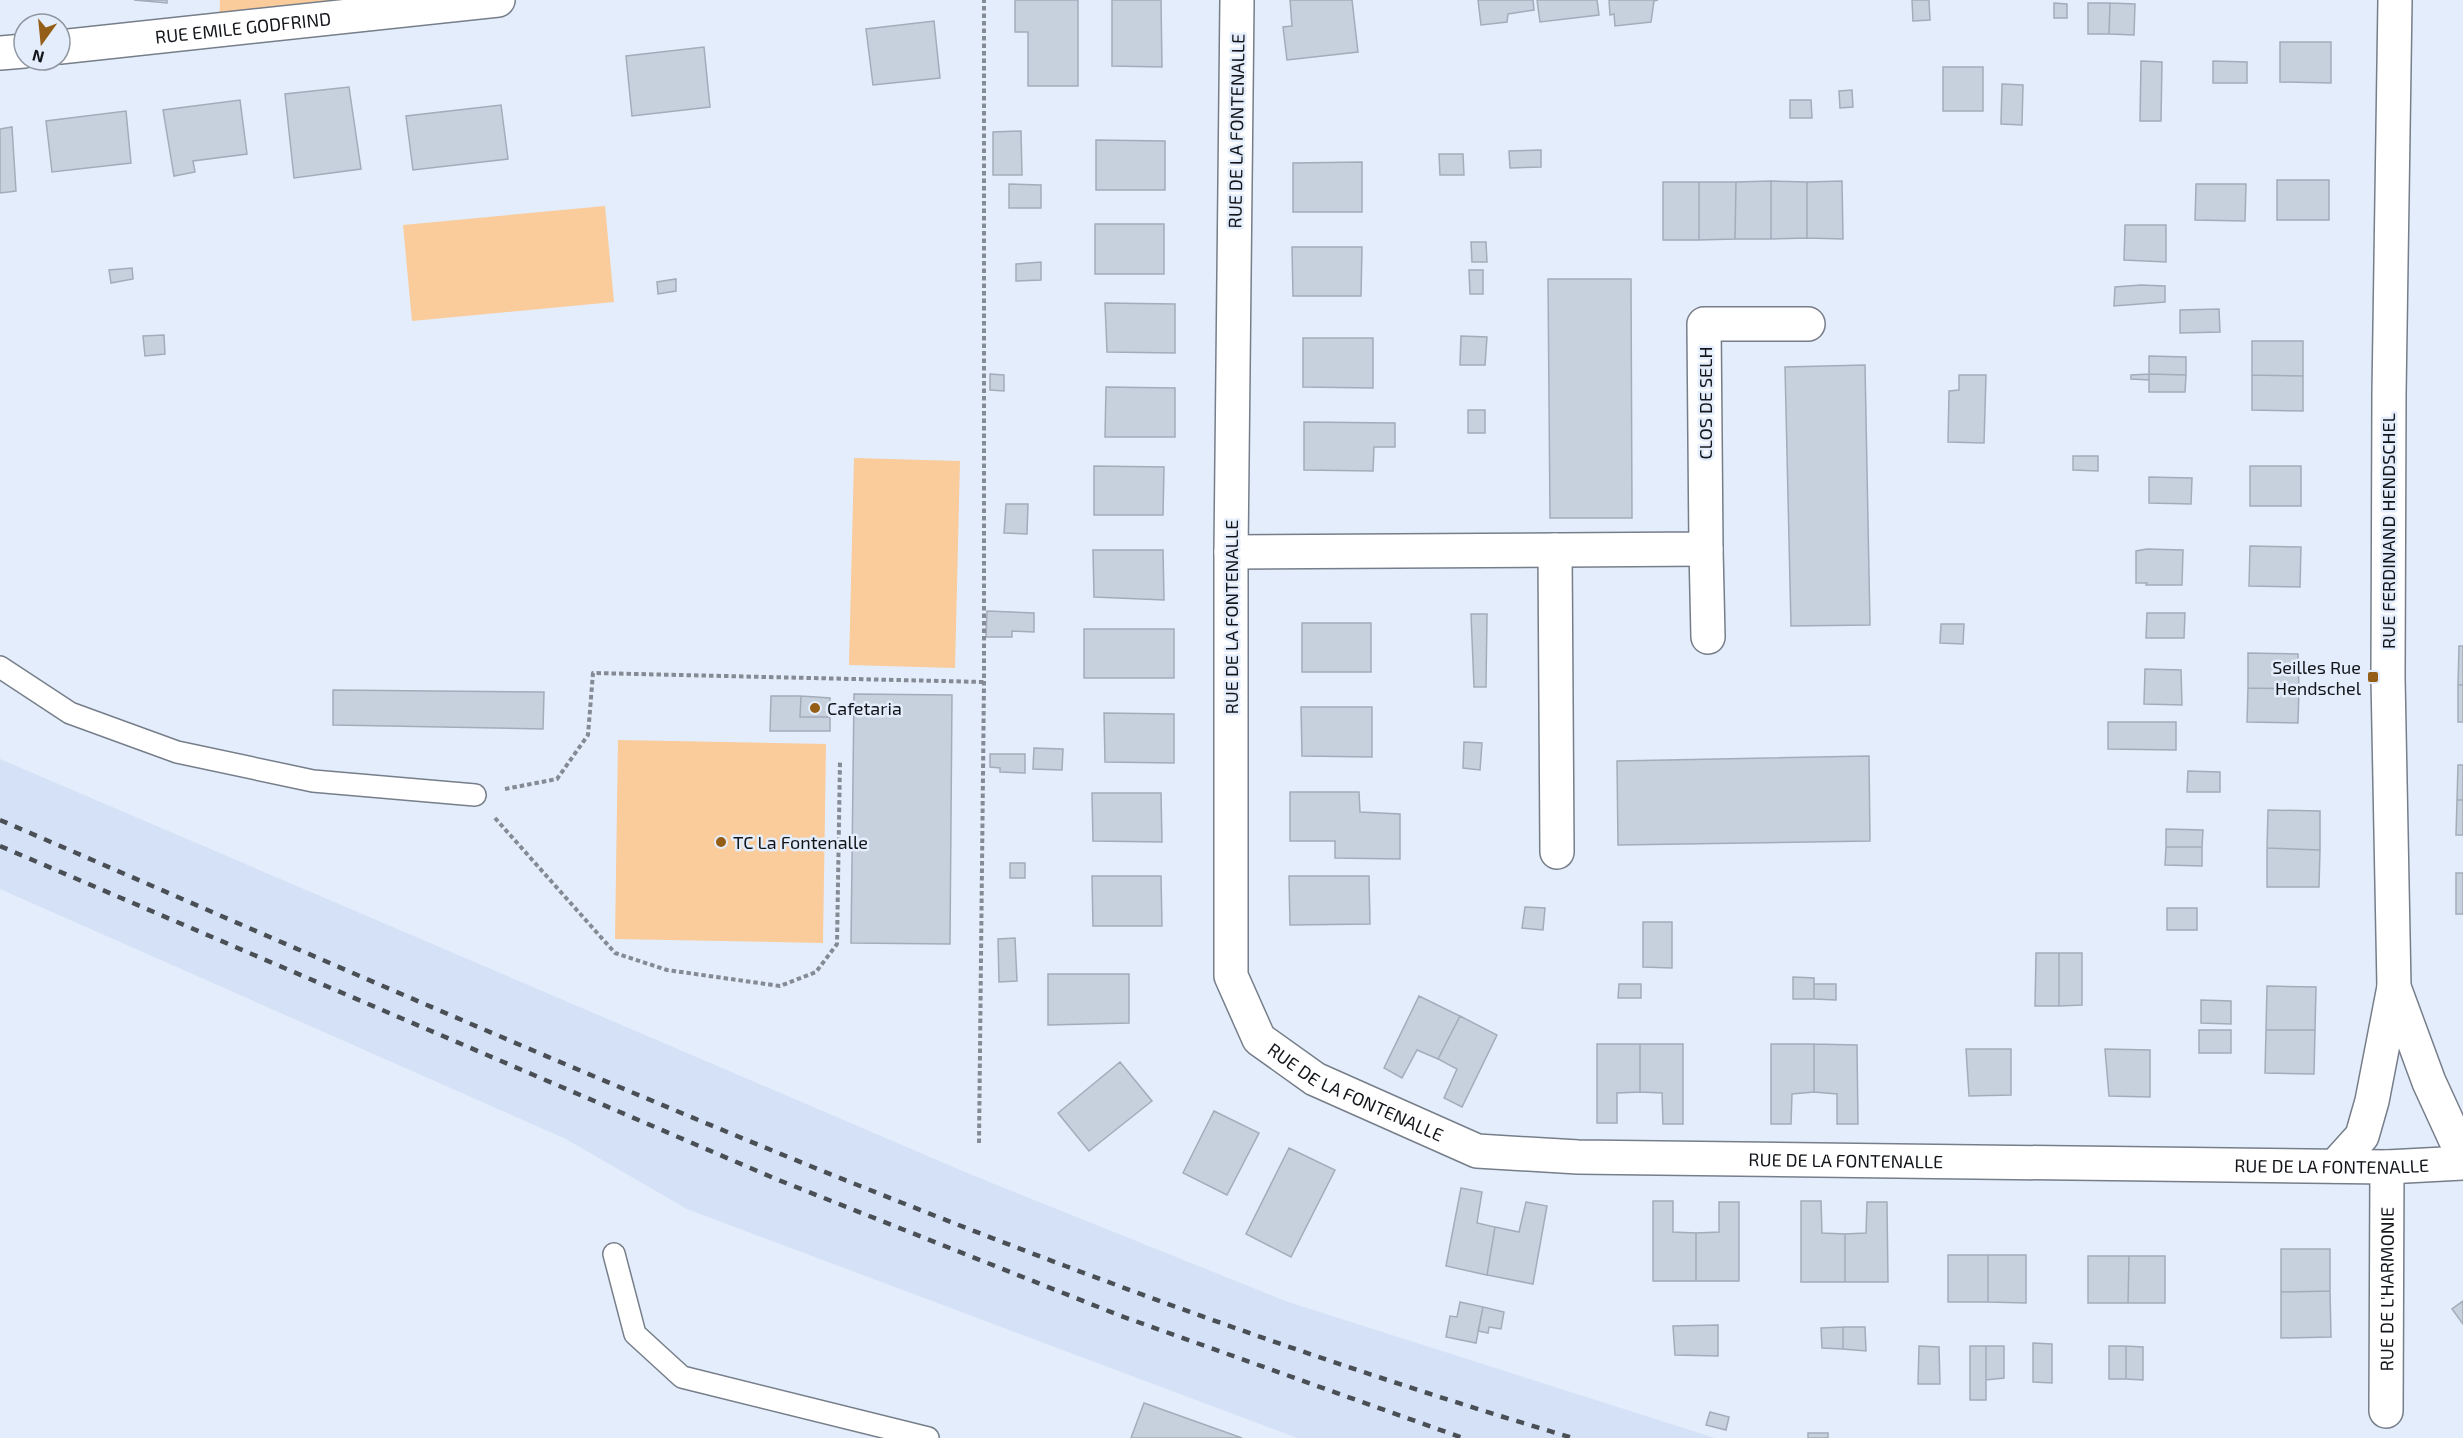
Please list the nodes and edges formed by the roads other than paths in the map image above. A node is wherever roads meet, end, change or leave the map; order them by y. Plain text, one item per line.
1 (498, 0) edge
2 (1237, 0) edge
3 (2395, 0) edge
4 (72, 46) edge
5 (1808, 324) dead end
6 (1706, 549) junction
7 (1555, 550) junction
8 (1230, 552) junction
9 (1708, 637) dead end
10 (0, 667) edge
11 (475, 795) road end
12 (1557, 852) dead end
13 (2394, 987) junction
14 (2463, 1156) edge
15 (2463, 1163) edge
16 (2335, 1166) junction
17 (2387, 1167) junction
18 (614, 1254) dead end
19 (2386, 1411) dead end
20 (928, 1438) edge

1 - 4 street, RUE EMILE GODFRIND
2 - 8 street, RUE DE LA FONTENALLE
3 - 13 street, RUE FERDINAND HENDSCHEL
5 - 6 street, CLOS DE SELH
6 - 7 street
6 - 9 street, CLOS DE SELH
7 - 8 street
7 - 12 street
8 - 16 street, RUE DE LA FONTENALLE
10 - 11 lane
13 - 14 street, RUE FERDINAND HENDSCHEL
13 - 16 street
15 - 17 street, RUE DE LA FONTENALLE
16 - 17 street, RUE DE LA FONTENALLE
17 - 19 street, RUE DE L'HARMONIE
18 - 20 lane

